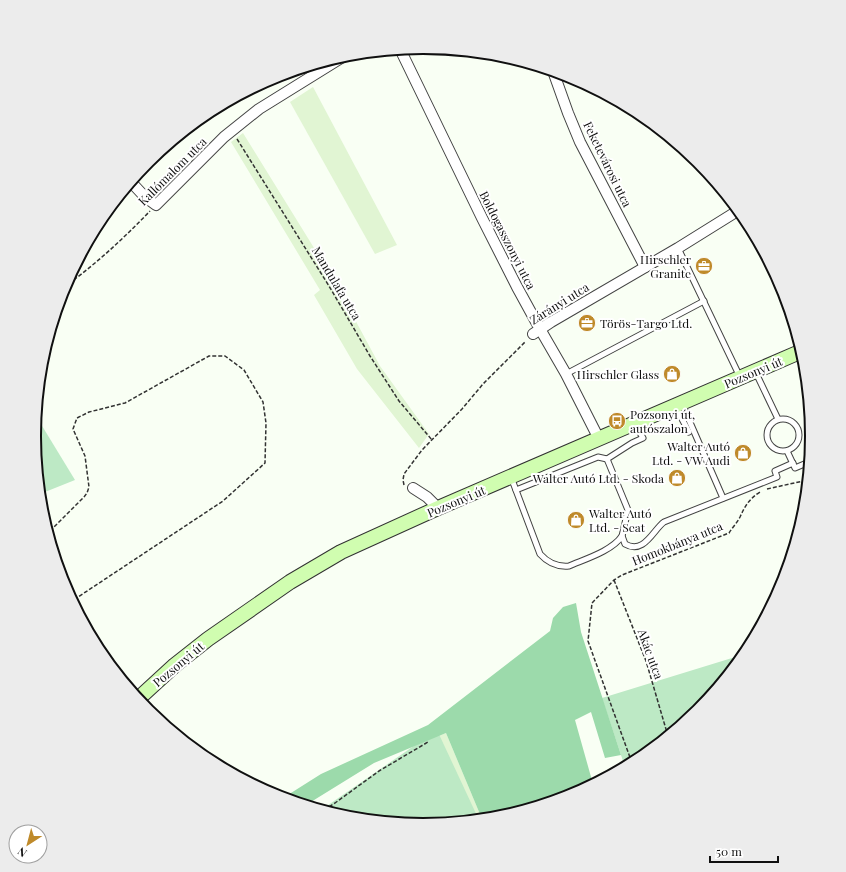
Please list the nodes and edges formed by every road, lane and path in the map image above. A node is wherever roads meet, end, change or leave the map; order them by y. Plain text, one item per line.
1 (403, 55) edge
2 (328, 66) edge
3 (555, 78) edge
4 (232, 131) junction
5 (135, 186) edge
6 (156, 206) junction
7 (733, 213) edge
8 (678, 248) junction
9 (645, 267) junction
10 (75, 278) edge
11 (704, 301) junction
12 (536, 332) junction
13 (796, 354) edge
14 (756, 371) junction
15 (566, 374) junction
16 (741, 378) junction
17 (678, 404) junction
18 (778, 419) junction
19 (635, 423) junction
20 (689, 432) dead end
21 (599, 439) junction
22 (432, 440) junction
23 (787, 450) junction
24 (608, 459) junction
25 (793, 463) junction
26 (804, 464) edge
27 (511, 477) junction
28 (802, 481) edge
29 (413, 488) joint
30 (516, 490) junction
31 (723, 498) junction
32 (438, 508) junction
33 (52, 527) edge
34 (622, 536) junction
35 (614, 580) junction
36 (77, 598) edge
37 (142, 695) edge
38 (666, 730) edge
39 (428, 742) dead end
40 (630, 757) edge
41 (330, 806) edge

1 - 12 street, Boldogasszonyi utca
2 - 4 street, Kallómalom utca
3 - 9 street, Feketevárosi utca
4 - 6 street, Kallómalom utca
4 - 22 path, Mandulafa utca
5 - 6 street
6 - 10 path, Kallómalom utca
7 - 8 street, Zárányi utca
8 - 9 street, Zárányi utca
8 - 11 lane
9 - 12 street, Zárányi utca
11 - 15 lane
11 - 16 lane
12 - 15 street, Boldogasszonyi utca
12 - 22 path, Zárányi utca
13 - 14 main road, Pozsonyi út
14 - 16 main road, Pozsonyi út
14 - 18 lane
15 - 21 street, Boldogasszonyi utca
16 - 17 main road, Pozsonyi út
17 - 19 main road, Pozsonyi út
17 - 20 lane
17 - 31 lane
18 - 23 lane
18 - 23 lane
19 - 21 main road, Pozsonyi út
19 - 24 lane
21 - 27 main road, Pozsonyi út
22 - 29 path, Zárányi utca
23 - 25 lane
24 - 30 lane
24 - 34 lane
25 - 26 lane
25 - 31 lane
27 - 30 lane
27 - 32 main road, Pozsonyi út
28 - 35 path, Homokbánya utca
29 - 32 street
30 - 34 lane
31 - 34 lane
32 - 37 main road, Pozsonyi út
33 - 36 path
35 - 38 path, Akác utca
35 - 40 path, Homokbánya utca
39 - 41 path

